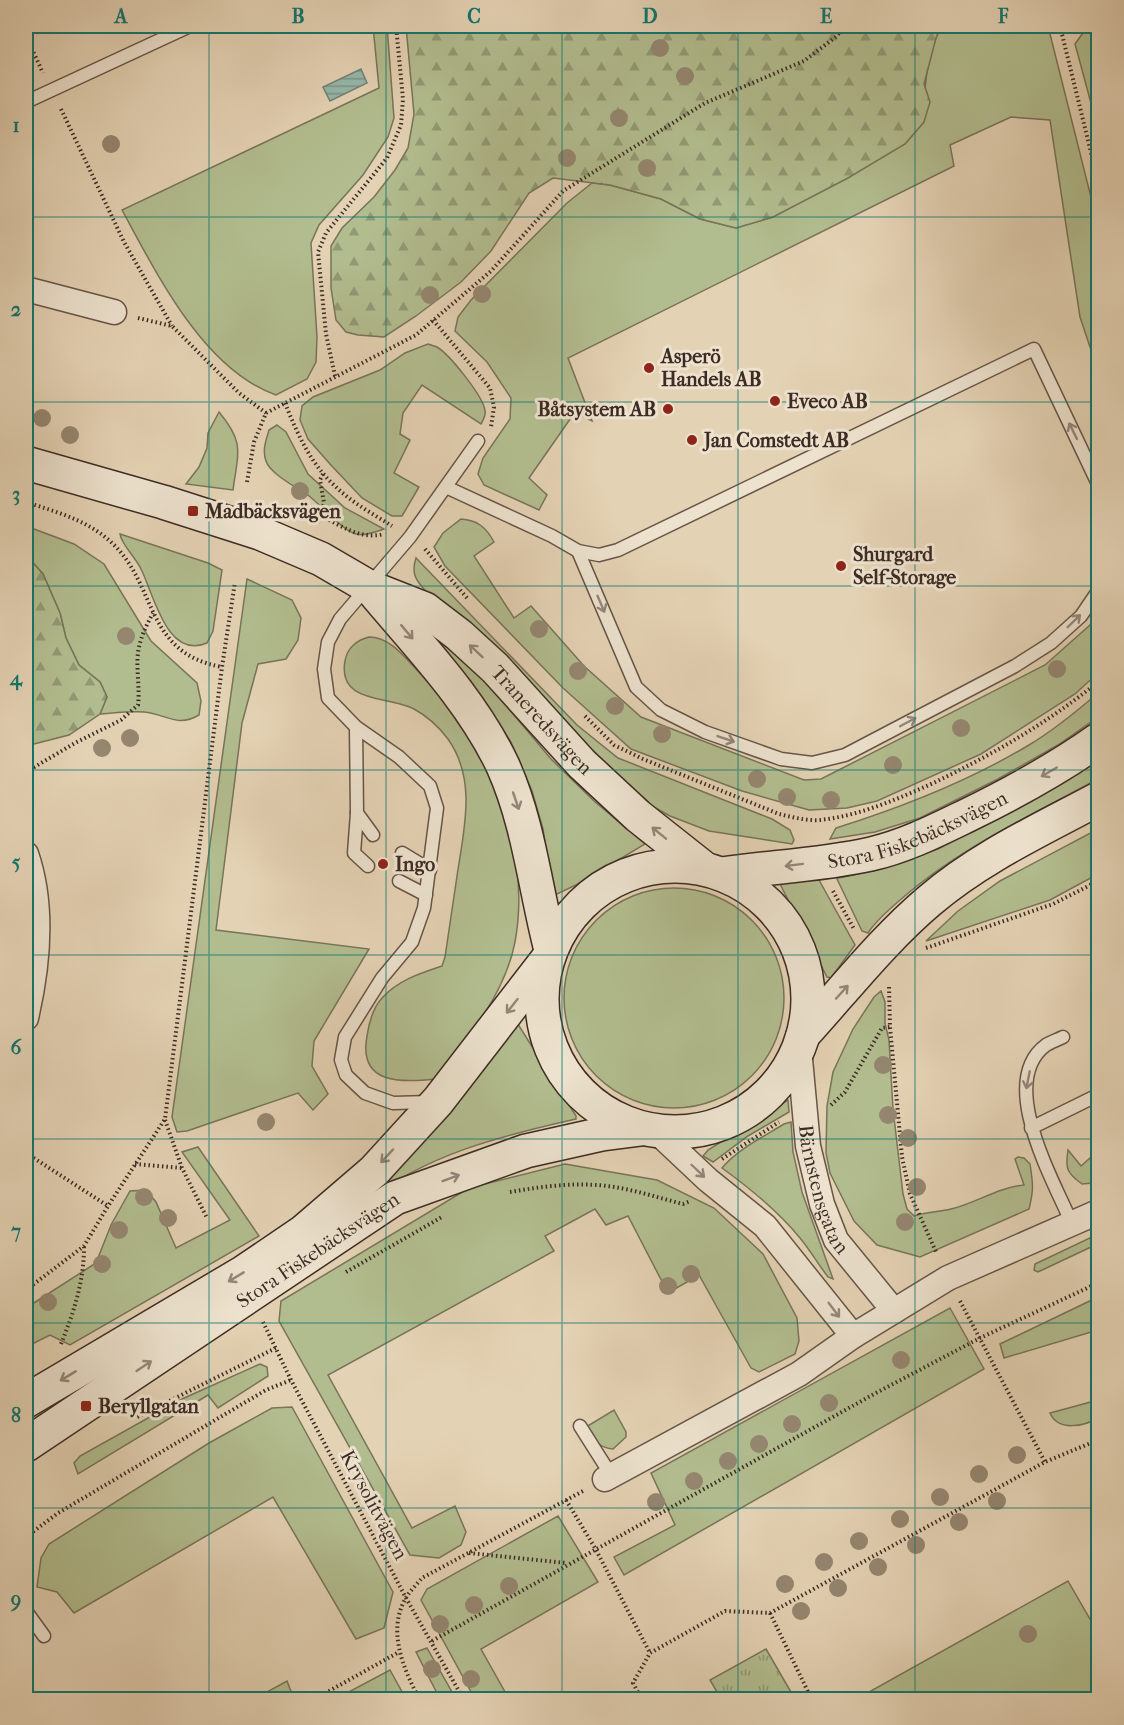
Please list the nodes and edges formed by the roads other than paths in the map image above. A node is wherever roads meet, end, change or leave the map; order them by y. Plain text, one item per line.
1 (190, 26) edge
2 (26, 102) edge
3 (26, 288) edge
4 (114, 312) road end
5 (478, 441) road end
6 (26, 463) edge
7 (1098, 484) edge
8 (446, 487) junction
9 (578, 551) junction
10 (369, 587) junction
11 (1098, 591) edge
12 (356, 727) junction
13 (1098, 740) edge
14 (1098, 799) edge
15 (357, 813) junction
16 (373, 835) dead end
17 (402, 853) dead end
18 (26, 854) edge
19 (368, 866) dead end
20 (430, 870) junction
21 (714, 872) junction
22 (399, 881) dead end
23 (426, 895) junction
24 (31, 935) edge
25 (549, 955) junction
26 (26, 1018) edge
27 (1063, 1037) dead end
28 (801, 1041) junction
29 (1098, 1095) edge
30 (438, 1101) junction
31 (1031, 1128) junction
32 (650, 1130) junction
33 (1098, 1212) edge
34 (1072, 1224) junction
35 (894, 1311) junction
36 (853, 1336) junction
37 (26, 1401) edge
38 (580, 1426) dead end
39 (26, 1445) edge
40 (608, 1477) joint
41 (26, 1611) edge
42 (44, 1636) dead end

1 - 2 lane
3 - 4 street
5 - 8 lane
6 - 10 street, Traneredsvägen
7 -> 9 lane
8 - 9 lane
8 - 10 lane
9 -> 11 lane
10 - 12 lane
21 -> 10 street, Traneredsvägen
10 -> 25 street, Traneredsvägen
12 - 15 lane
12 - 20 lane
13 -> 21 street, Stora Fiskebäcksvägen
28 -> 14 street
15 - 16 lane
15 - 19 lane
17 - 20 lane
18 - 24 street
20 - 23 lane
21 - 25 street
21 - 28 street
22 - 23 lane
23 - 30 lane
24 - 26 street
25 -> 30 street, Stora Fiskebäcksvägen
25 - 32 street
27 -> 31 lane
28 - 32 street
28 - 35 street, Bärnstensgatan
29 - 31 lane
30 -> 37 street, Stora Fiskebäcksvägen
31 - 34 lane
32 -> 36 street
39 -> 32 street, Stora Fiskebäcksvägen
33 - 34 street
34 - 35 street
35 - 36 street
36 - 40 street
38 - 40 lane
41 - 42 lane

